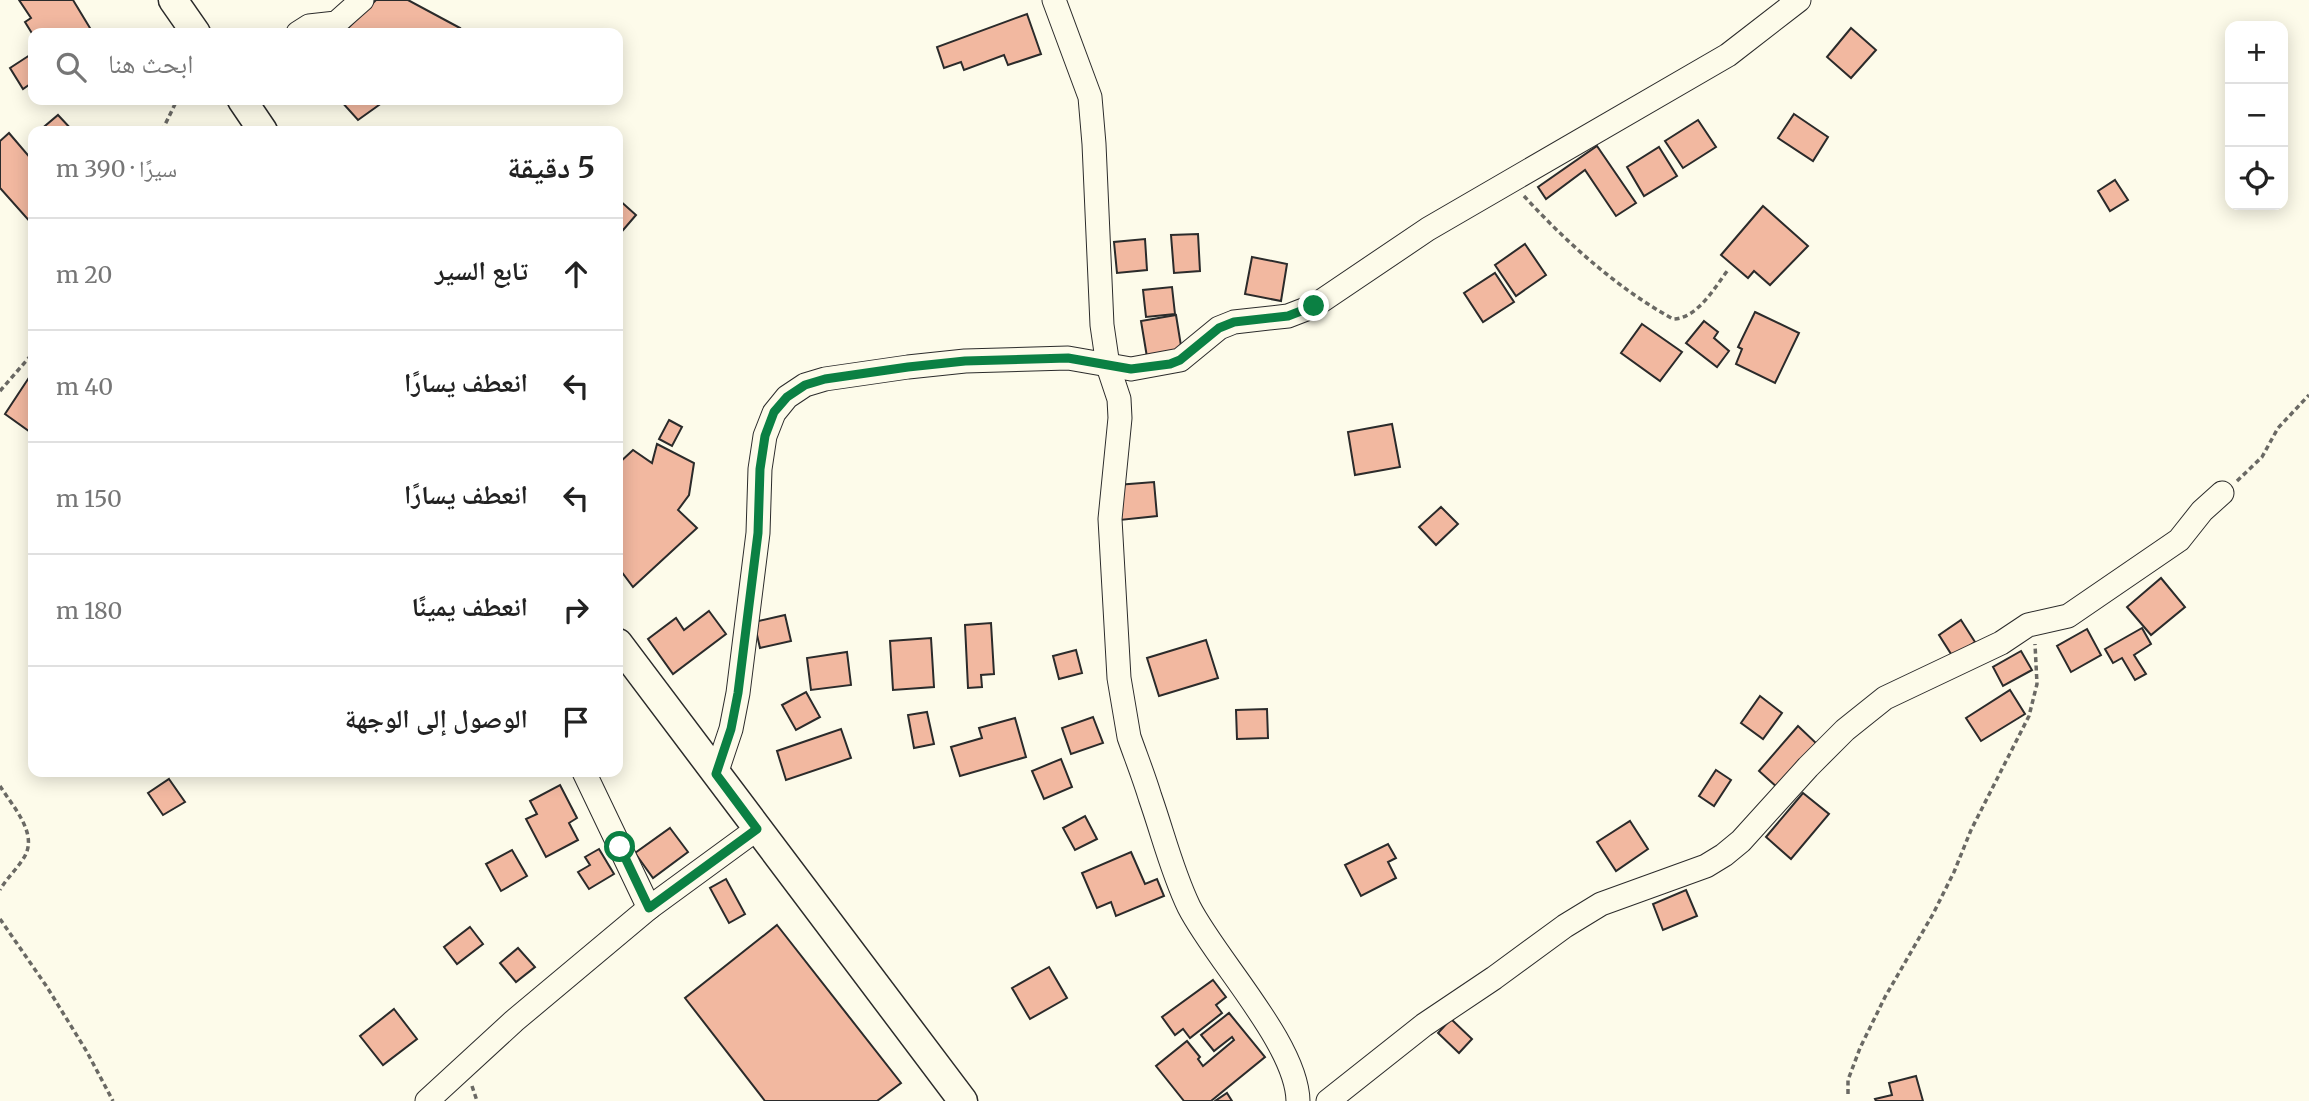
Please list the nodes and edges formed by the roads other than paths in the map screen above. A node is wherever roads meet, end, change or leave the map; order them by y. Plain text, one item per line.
1 (173, 0) edge
2 (362, 0) edge
3 (1054, 0) edge
4 (1799, 0) edge
5 (193, 28) edge
6 (306, 28) edge
7 (245, 105) edge
8 (260, 126) edge
9 (1108, 366) junction
10 (2222, 493) road end
11 (623, 650) edge
12 (716, 774) junction
13 (586, 777) edge
14 (757, 829) junction
15 (649, 908) junction
16 (427, 1101) edge
17 (963, 1101) edge
18 (1298, 1101) edge
19 (1328, 1101) edge

1 - 5 main road
2 - 6 street
3 - 9 street
4 - 9 street
7 - 8 main road
9 - 12 street
9 - 18 street
10 - 19 street
11 - 12 main road
12 - 14 main road
13 - 15 street
14 - 15 street
14 - 17 main road
15 - 16 street

